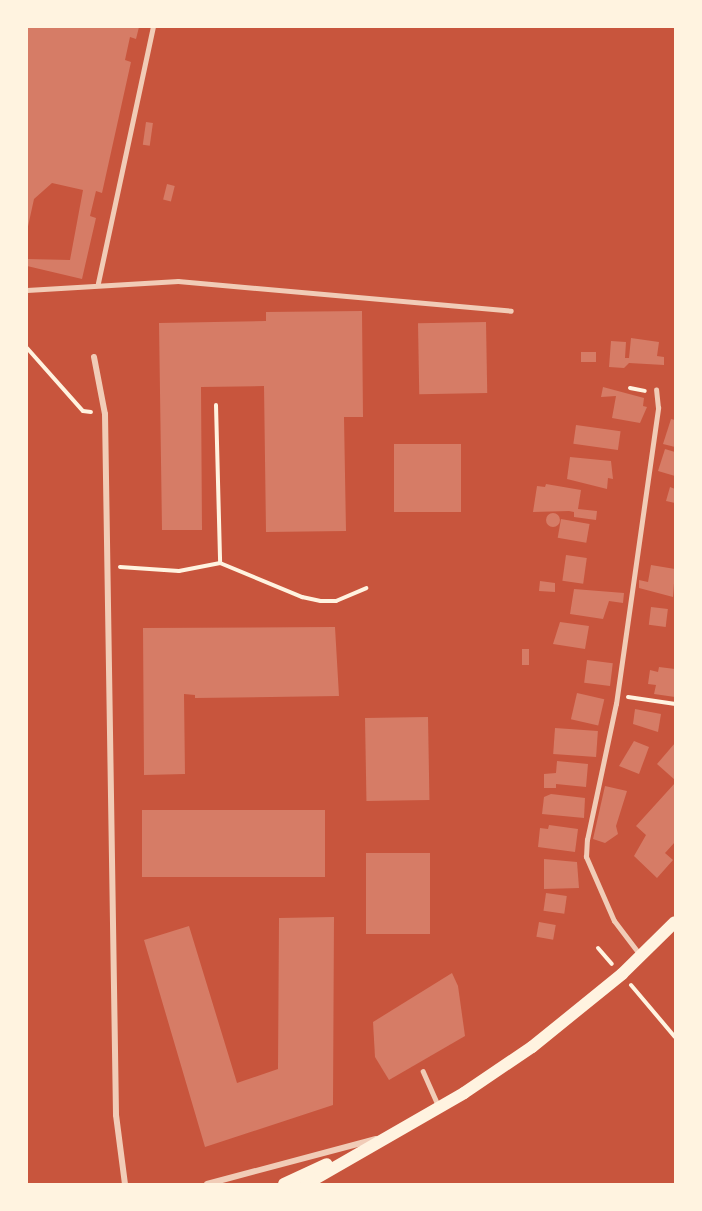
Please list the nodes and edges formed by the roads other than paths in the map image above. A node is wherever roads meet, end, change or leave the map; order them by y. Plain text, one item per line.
1 (153, 27) edge
2 (98, 284) junction
3 (27, 290) edge
4 (511, 311) dead end
5 (94, 357) dead end
6 (656, 390) dead end
7 (675, 922) edge
8 (640, 956) junction
9 (423, 1071) dead end
10 (439, 1107) junction
11 (391, 1135) junction
12 (125, 1184) edge
13 (207, 1184) edge
14 (284, 1184) edge
15 (306, 1184) edge

1 - 2 lane
2 - 3 lane
2 - 4 lane
5 - 12 street
6 - 8 lane
7 - 8 main road
8 - 10 main road
9 - 10 lane
10 - 11 main road
11 - 13 street
11 - 14 main road
11 - 15 main road

